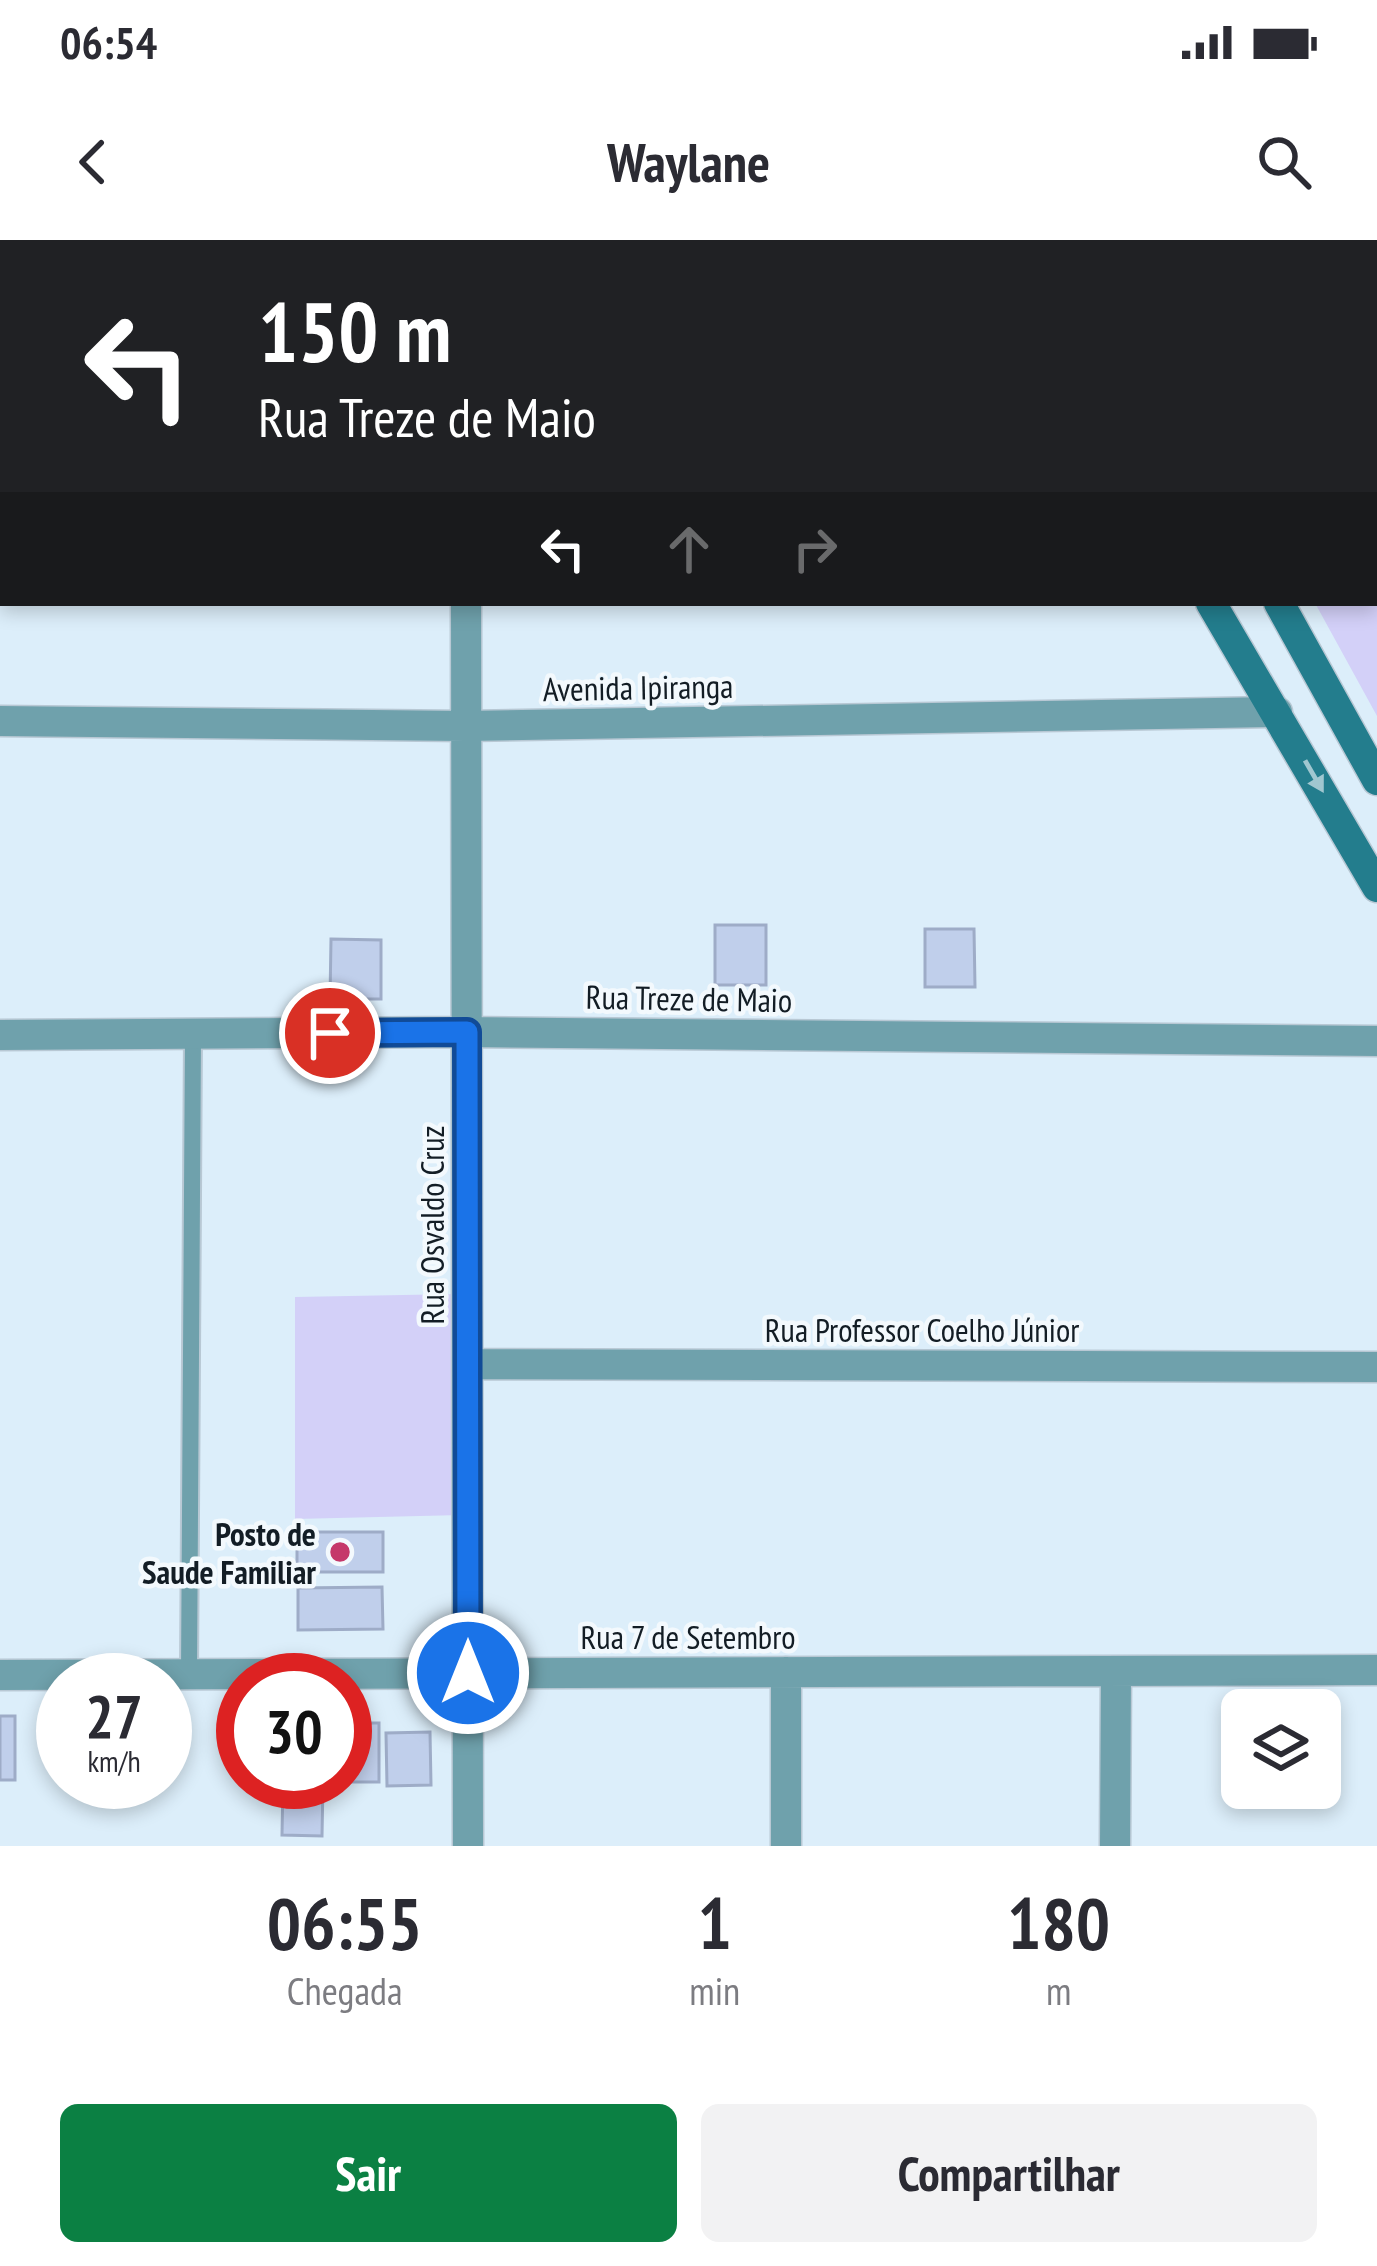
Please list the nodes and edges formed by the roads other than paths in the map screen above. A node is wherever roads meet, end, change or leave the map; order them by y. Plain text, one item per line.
1 (466, 606) edge
2 (1213, 606) edge
3 (1281, 606) edge
4 (1277, 712) junction
5 (0, 721) edge
6 (465, 726) junction
7 (1377, 780) edge
8 (1377, 887) edge
9 (467, 1032) junction
10 (193, 1034) junction
11 (0, 1035) edge
12 (1377, 1041) edge
13 (468, 1364) junction
14 (1377, 1367) edge
15 (189, 1653) edge
16 (1377, 1670) edge
17 (1116, 1671) junction
18 (786, 1672) junction
19 (468, 1673) junction
20 (192, 1674) edge
21 (0, 1675) edge
22 (36, 1675) edge
23 (469, 1846) edge
24 (786, 1846) edge
25 (1115, 1846) edge

1 - 6 street, Rua Osvaldo Cruz
2 - 4 street
3 - 7 street
4 - 6 street, Avenida Ipiranga
4 -> 8 street
5 - 6 street, Avenida Ipiranga
6 - 9 street, Rua Osvaldo Cruz
9 - 10 street, Rua Treze de Maio
9 - 12 street, Rua Treze de Maio
9 - 13 street, Rua Osvaldo Cruz
10 - 11 street, Rua Treze de Maio
10 - 15 lane
13 - 14 street, Rua Professor Coelho Júnior
13 - 19 street, Rua Osvaldo Cruz
16 - 17 street, Rua 7 de Setembro
17 - 18 street, Rua 7 de Setembro
17 - 25 street
18 - 19 street, Rua 7 de Setembro
18 - 24 street
19 - 20 street, Rua 7 de Setembro
19 - 23 street, Rua Osvaldo Cruz
21 - 22 street, Rua 7 de Setembro

